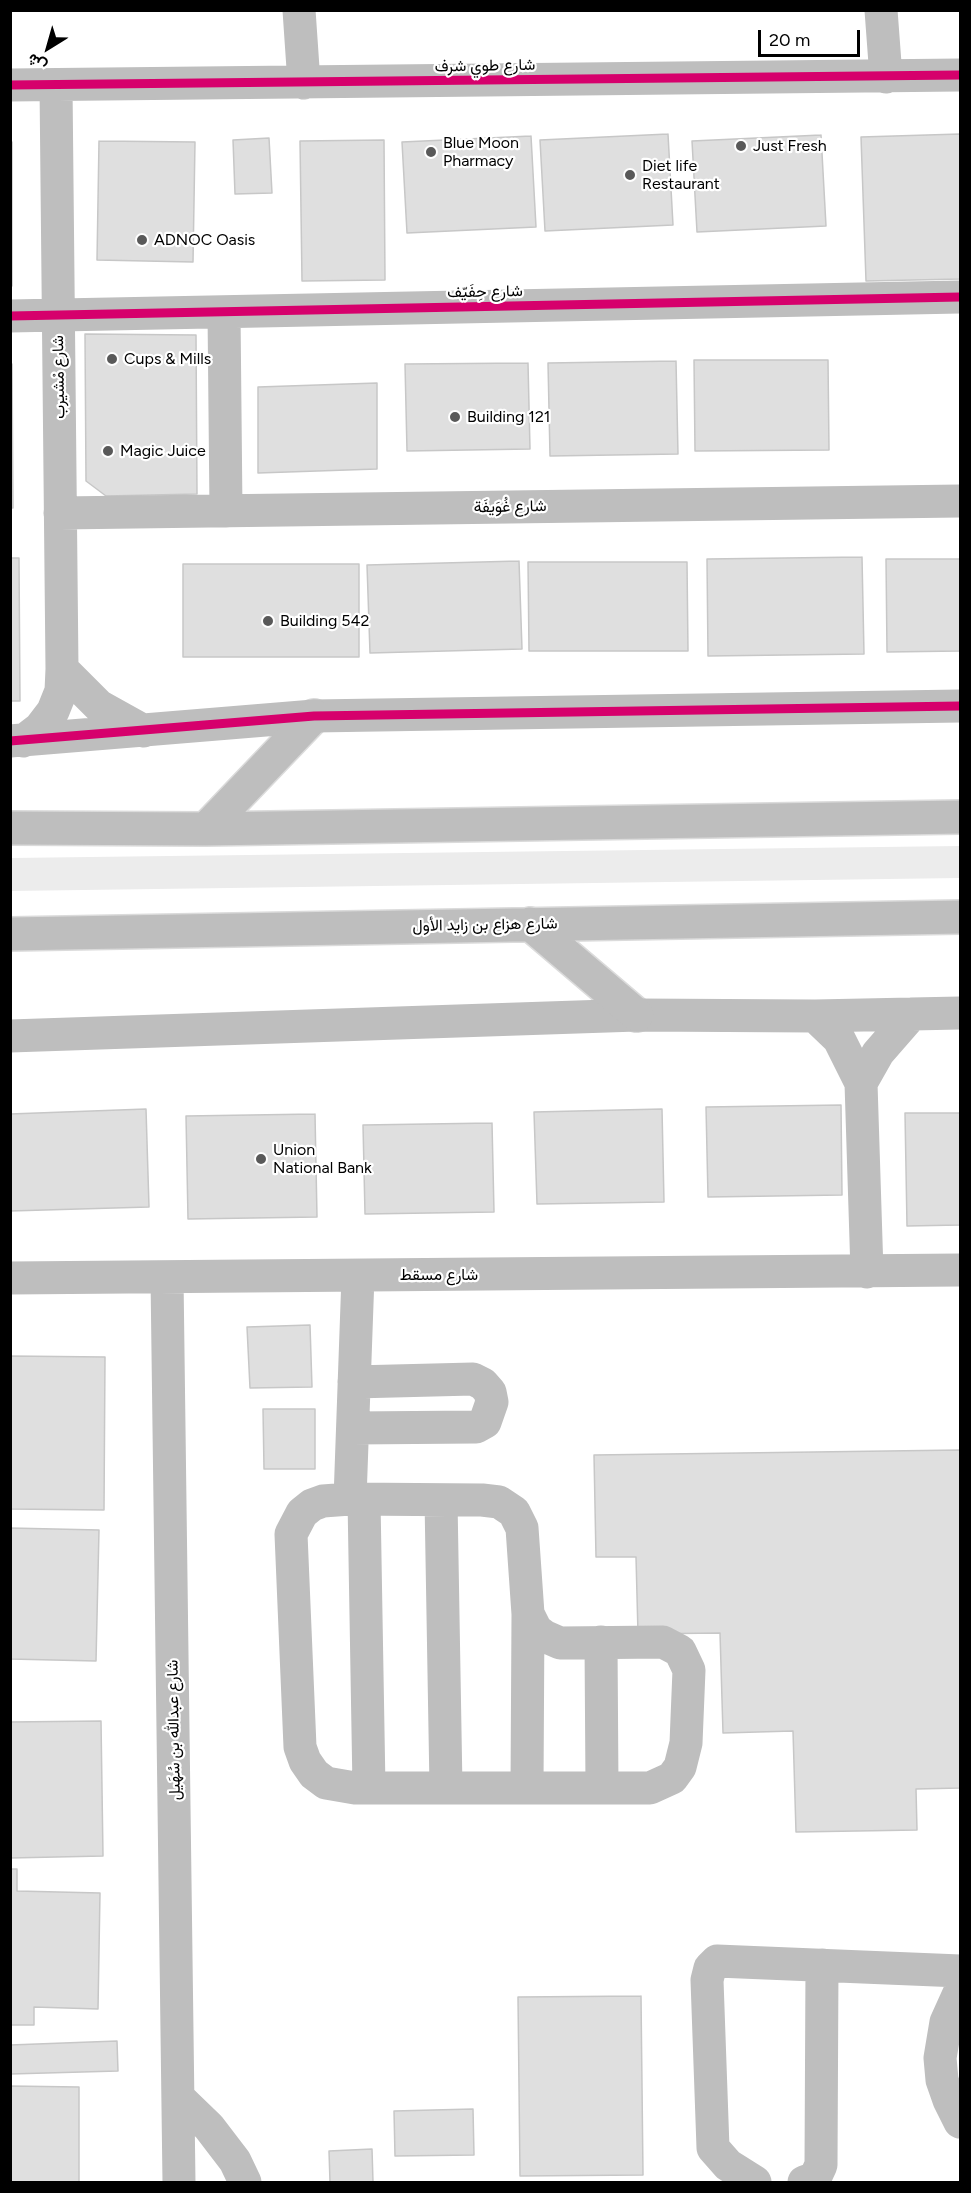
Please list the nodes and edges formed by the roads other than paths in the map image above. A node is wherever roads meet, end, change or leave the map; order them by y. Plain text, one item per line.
1 (299, 10) edge
2 (881, 10) edge
3 (960, 75) edge
4 (886, 77) junction
5 (304, 83) junction
6 (10, 85) edge
7 (56, 85) junction
8 (960, 297) edge
9 (224, 312) junction
10 (10, 316) edge
11 (58, 316) junction
12 (960, 501) edge
13 (226, 511) junction
14 (60, 513) junction
15 (62, 669) junction
16 (960, 706) edge
17 (314, 716) junction
18 (144, 731) junction
19 (17, 741) edge
20 (960, 817) edge
21 (10, 828) edge
22 (206, 829) junction
23 (960, 917) edge
24 (530, 924) junction
25 (10, 934) edge
26 (960, 1013) edge
27 (912, 1014) junction
28 (637, 1015) junction
29 (815, 1016) junction
30 (10, 1036) edge
31 (861, 1083) junction
32 (960, 1270) edge
33 (867, 1272) junction
34 (358, 1276) junction
35 (167, 1277) junction
36 (10, 1278) edge
37 (354, 1382) junction
38 (353, 1428) junction
39 (357, 1499) junction
40 (441, 1500) junction
41 (528, 1614) junction
42 (601, 1642) junction
43 (369, 1788) junction
44 (446, 1788) junction
45 (527, 1788) junction
46 (602, 1788) junction
47 (822, 1965) junction
48 (960, 1971) edge
49 (960, 1991) edge
50 (179, 2098) junction
51 (960, 2122) edge
52 (180, 2182) edge
53 (245, 2182) edge
54 (755, 2182) edge
55 (804, 2182) edge

1 - 5 street
2 - 4 street
3 - 4 street, شارع طوي شرف
4 - 5 street, شارع طوي شرف
5 - 7 street, شارع طوي شرف
6 - 7 street, شارع طوي شرف
7 - 11 street, شارع مْشيرب
8 - 9 street, شارع حِفَيّف
9 - 11 street, شارع حِفَيّف
9 - 13 street
10 - 11 street, شارع حِفَيّف
11 - 14 street, شارع مْشيرب
12 - 13 street, شارع غُوَيفَة
13 - 14 street, شارع غُوَيفَة
14 - 15 street, شارع مْشيرب
15 - 18 street
15 - 19 street, شارع مْشيرب
16 - 17 street
17 - 18 street
17 - 22 street
18 - 19 street
20 - 22 street
21 - 22 street
23 - 24 street, شارع هزاع بن زايد الأول
24 - 25 street, شارع هزاع بن زايد الأول
24 - 28 street
26 - 27 street
27 - 29 street
27 - 31 street
28 - 29 street
28 - 30 street
29 - 31 street
31 - 33 street
32 - 33 street, شارع مسقط
33 - 34 street, شارع مسقط
34 - 35 street, شارع مسقط
34 - 37 street
35 - 36 street, شارع مسقط
35 - 50 street, شارع عبدالله بن سُهَيل
37 - 38 street
37 - 38 street
38 - 39 street
39 - 40 street
39 - 43 street
39 - 43 street
40 - 41 street
40 - 44 street
41 - 42 street
41 - 45 street
42 - 46 street
42 - 46 street
43 - 44 street
44 - 45 street
45 - 46 street
47 - 48 street
47 - 54 street
47 - 55 street
49 - 51 street
50 - 52 street, شارع عبدالله بن سُهَيل
50 - 53 street

